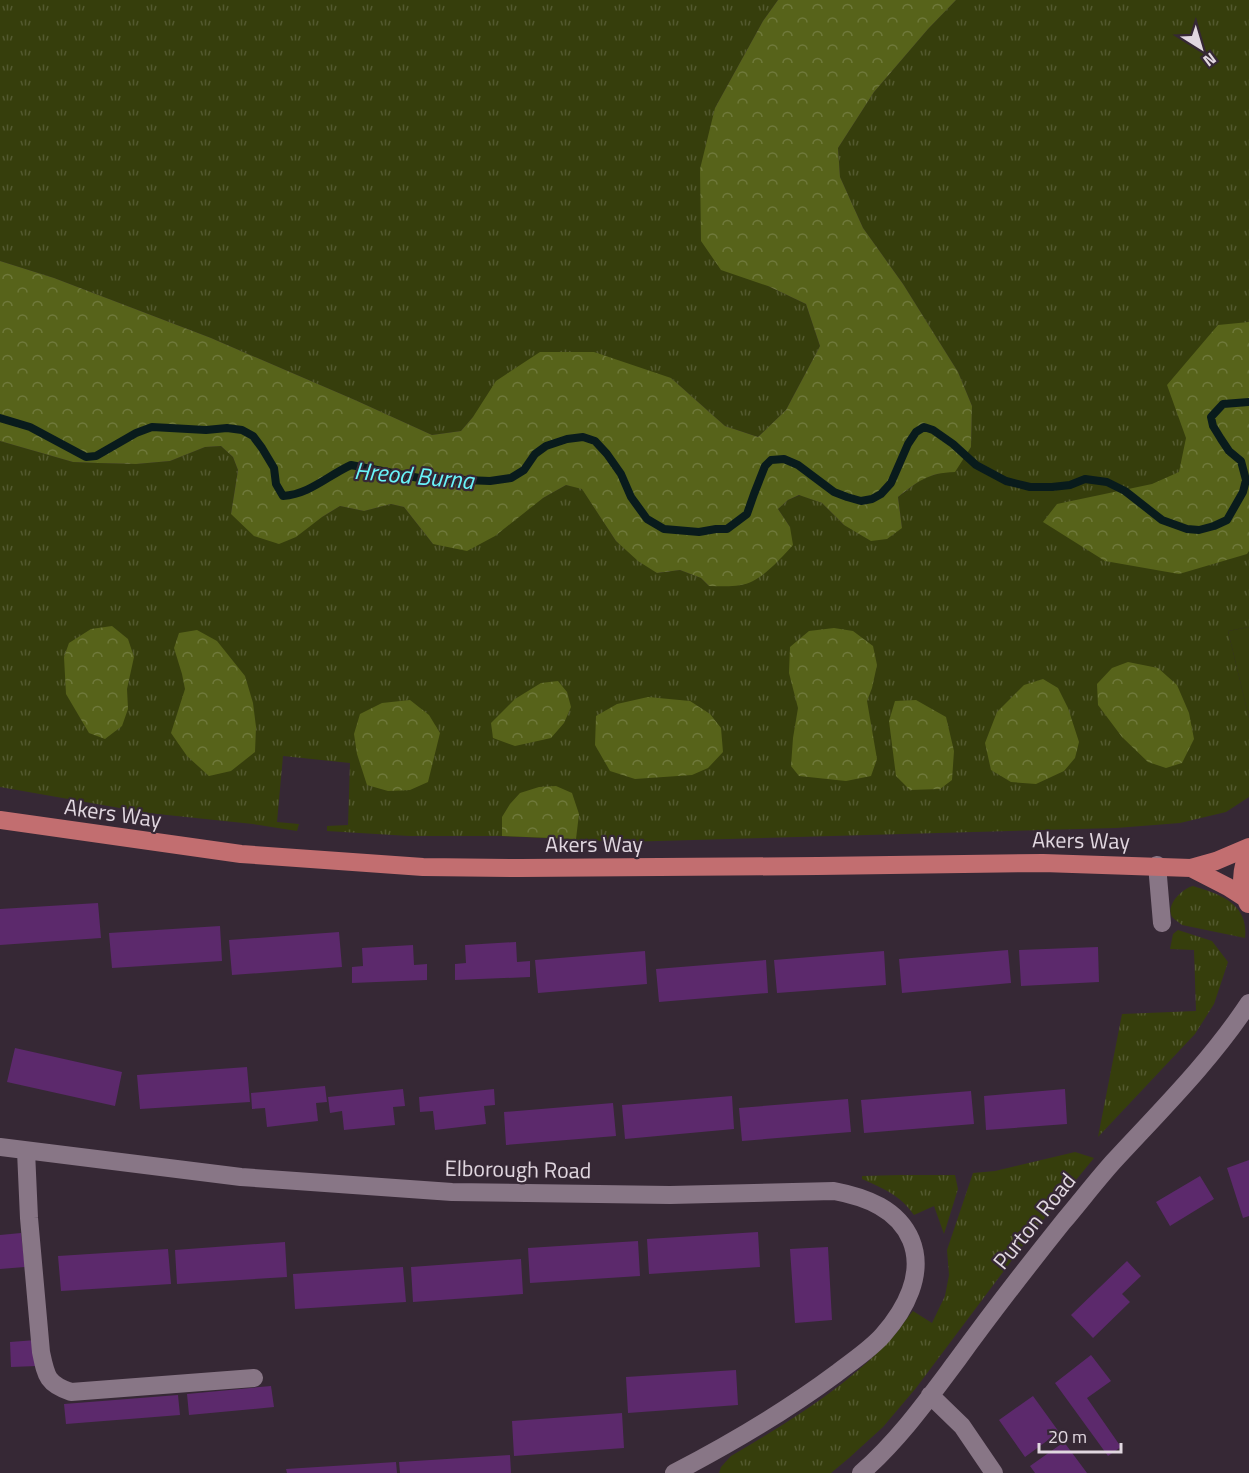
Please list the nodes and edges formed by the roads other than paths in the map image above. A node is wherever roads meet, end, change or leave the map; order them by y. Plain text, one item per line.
1 (0, 820) edge
2 (1249, 847) edge
3 (1249, 854) edge
4 (1157, 865) junction
5 (1191, 867) junction
6 (1247, 902) edge
7 (1162, 923) dead end
8 (1249, 1004) edge
9 (0, 1147) edge
10 (26, 1151) junction
11 (254, 1378) dead end
12 (930, 1395) junction
13 (682, 1471) edge
14 (861, 1473) edge
15 (994, 1473) edge

1 - 4 main road, Akers Way
2 - 5 main road, Akers Way
3 - 6 main road
4 - 5 main road, Akers Way
4 - 7 street
5 - 6 main road, Akers Way
8 - 12 street, Purton Road
9 - 10 street, Elborough Road
10 - 11 street
10 - 13 street, Elborough Road
12 - 14 street, Purton Road
12 - 15 street

